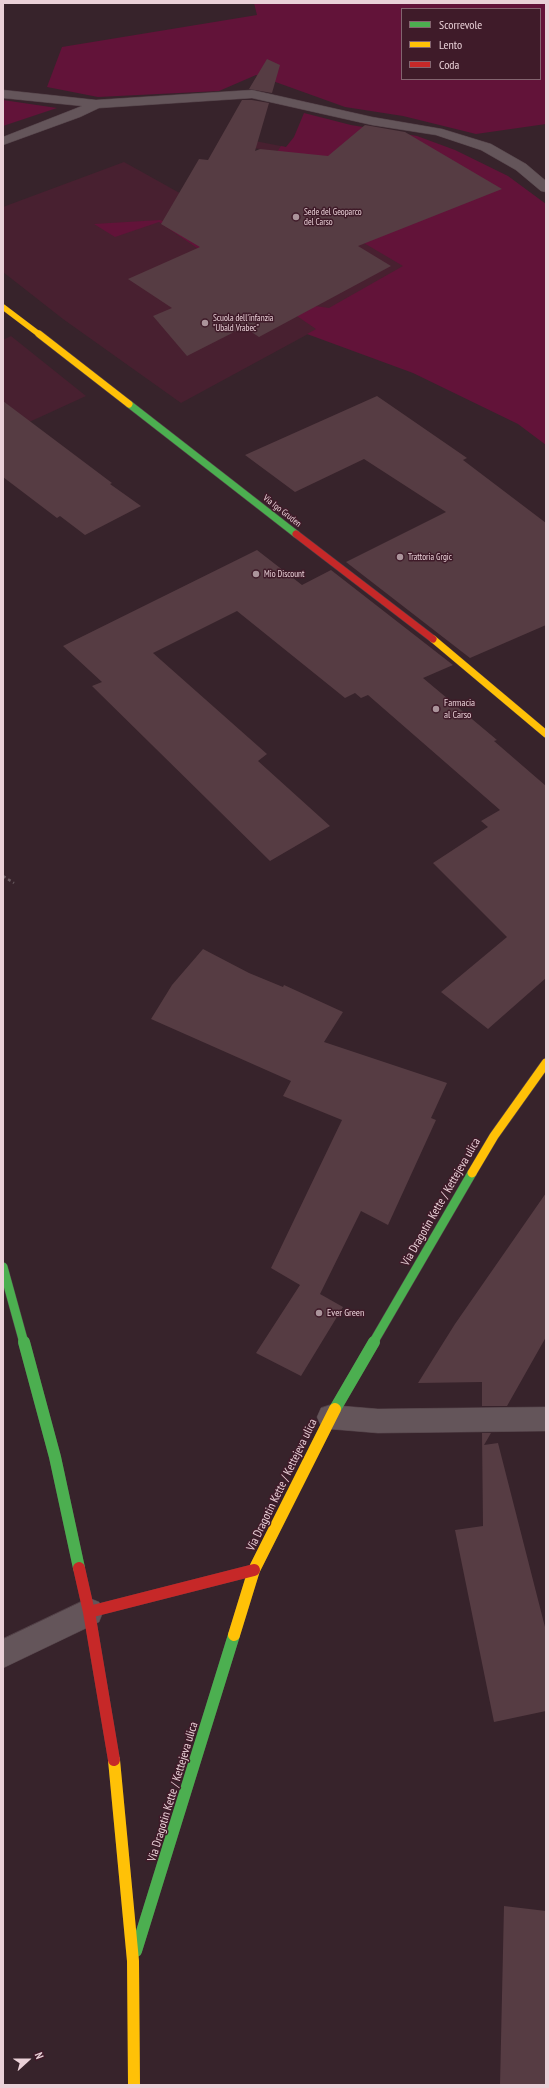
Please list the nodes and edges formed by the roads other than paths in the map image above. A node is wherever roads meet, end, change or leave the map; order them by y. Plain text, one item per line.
1 (3, 94) edge
2 (96, 104) junction
3 (3, 141) edge
4 (546, 188) edge
5 (3, 307) edge
6 (546, 734) edge
7 (546, 1063) edge
8 (3, 1267) edge
9 (330, 1417) junction
10 (546, 1419) edge
11 (254, 1570) junction
12 (89, 1612) junction
13 (3, 1654) edge
14 (134, 1961) junction
15 (134, 2085) edge

1 - 2 street
2 - 3 street
2 - 4 street
5 - 6 main road, Via Igo Gruden
7 - 9 main road, Via Dragotin Kette / Kettejeva ulica
8 - 12 main road
9 - 10 street
9 - 11 main road, Via Dragotin Kette / Kettejeva ulica
11 - 12 main road
11 - 14 main road, Via Dragotin Kette / Kettejeva ulica
12 - 13 street
12 - 14 main road
14 - 15 main road

